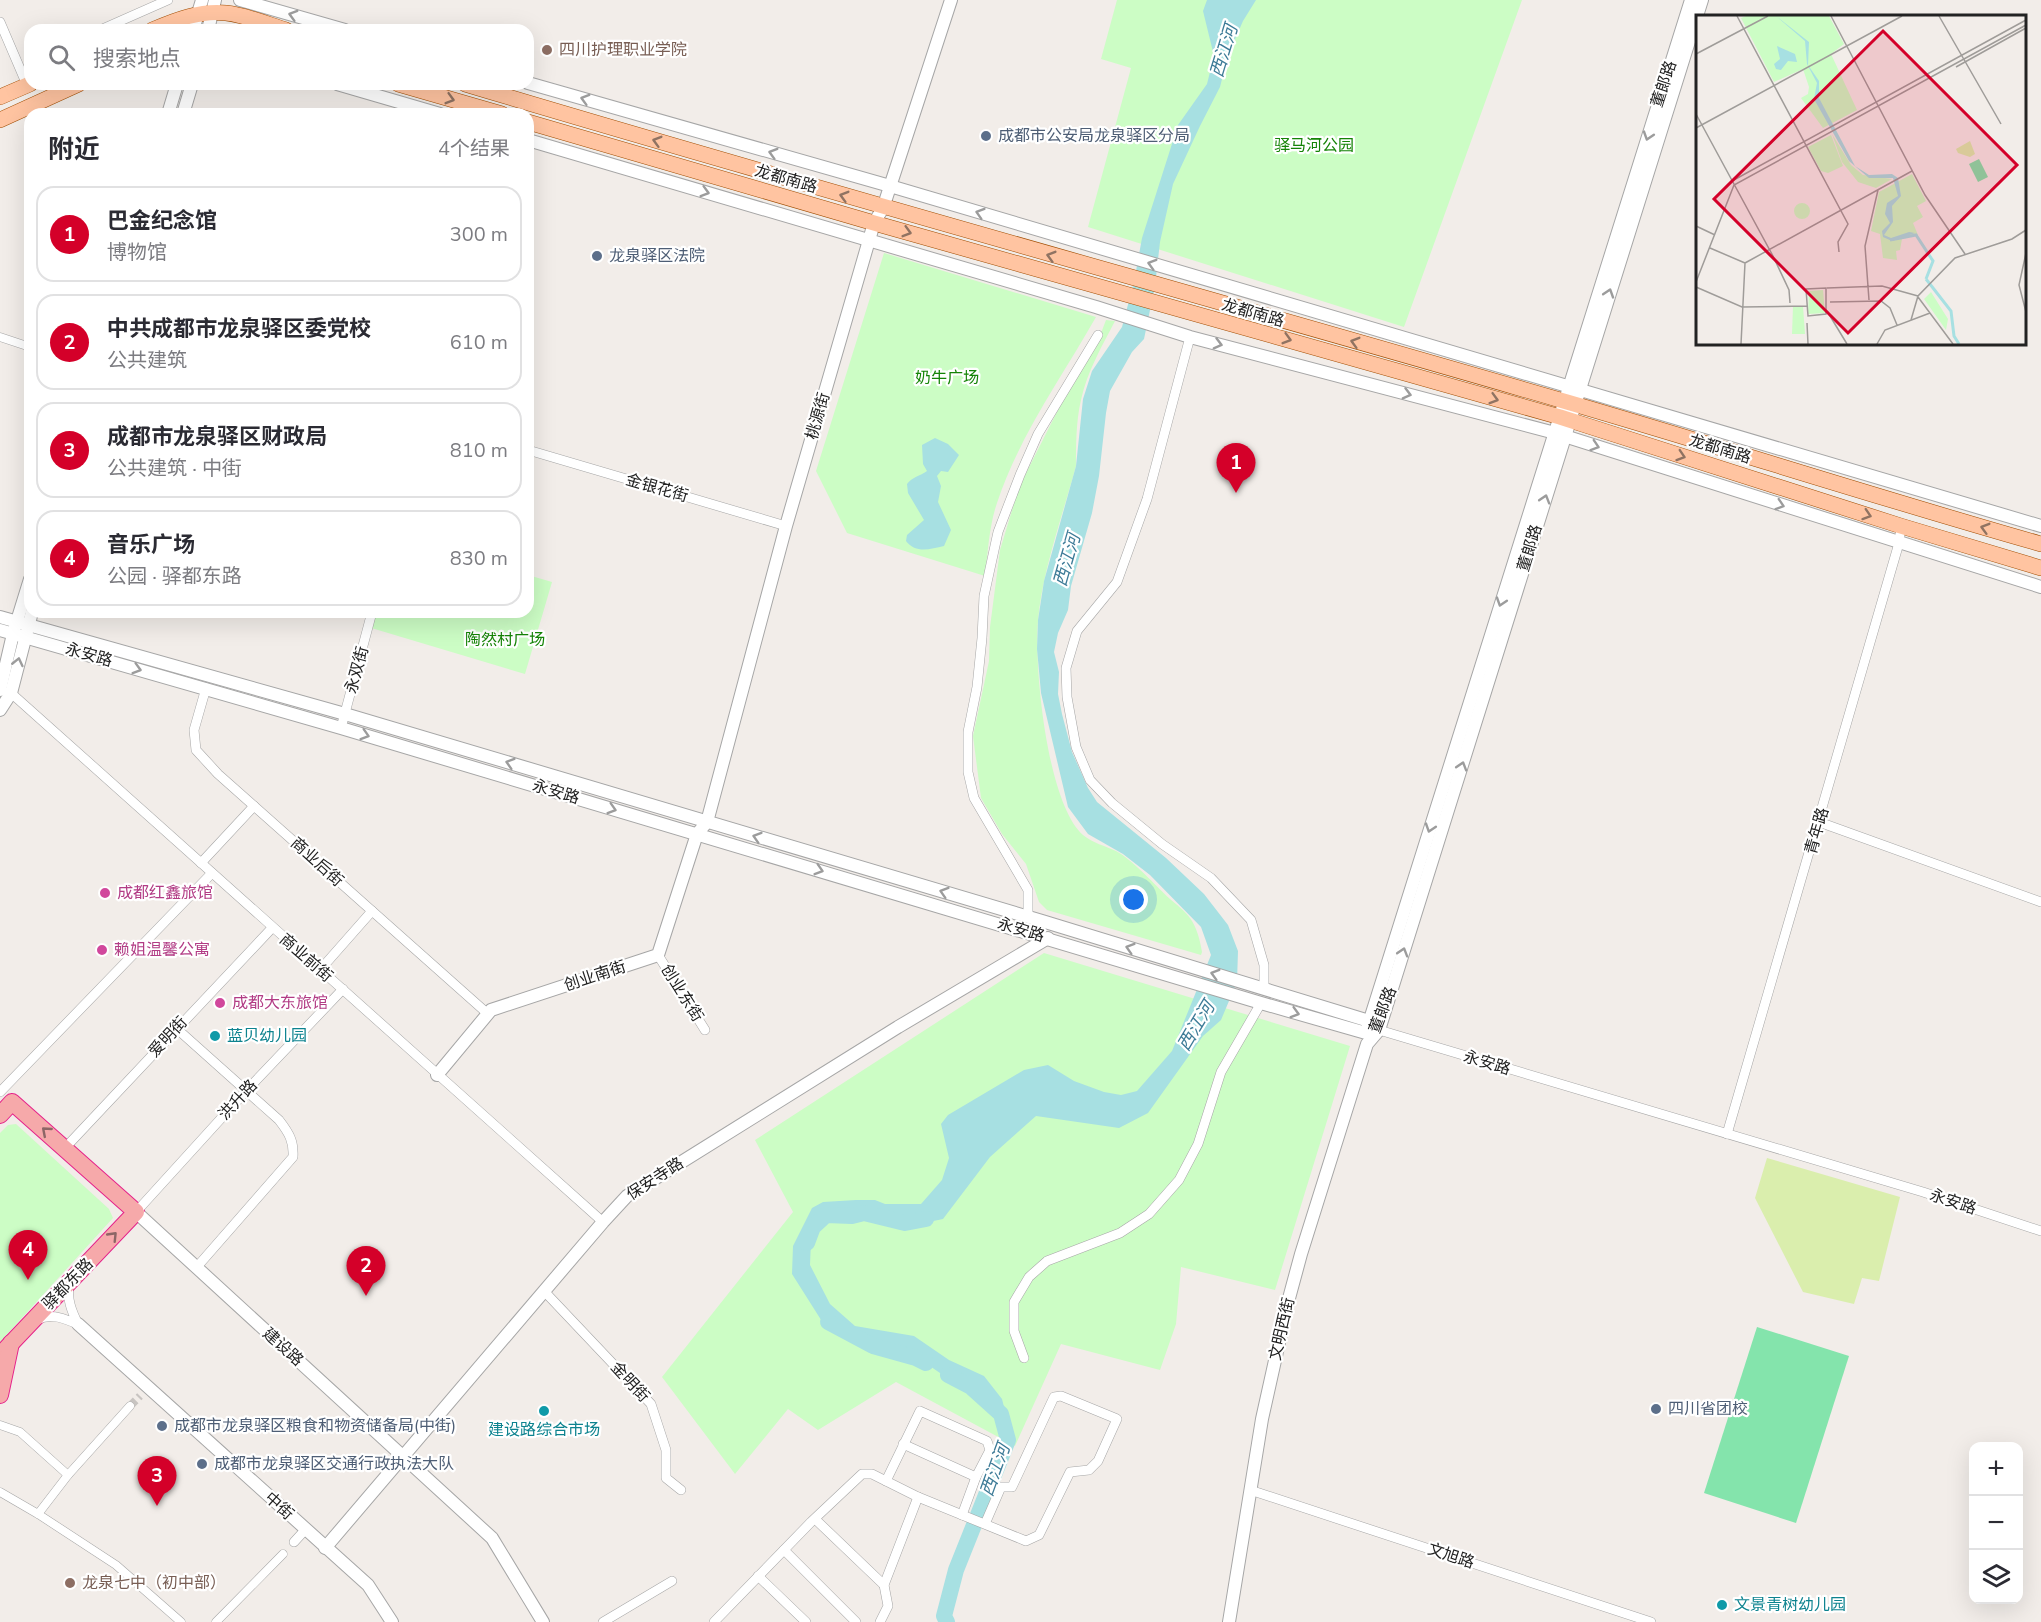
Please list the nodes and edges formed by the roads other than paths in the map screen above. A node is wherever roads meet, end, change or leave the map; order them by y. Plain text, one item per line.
1 (168, 0) edge
2 (240, 0) edge
3 (951, 0) edge
4 (1691, 0) edge
5 (1702, 0) edge
6 (207, 7) edge
7 (1697, 15) edge
8 (1696, 18) edge
9 (0, 22) edge
10 (114, 24) edge
11 (166, 24) edge
12 (197, 24) edge
13 (208, 24) edge
14 (265, 24) edge
15 (324, 24) edge
16 (24, 64) edge
17 (19, 66) junction
18 (24, 75) edge
19 (534, 85) edge
20 (24, 86) edge
21 (66, 90) edge
22 (175, 90) edge
23 (190, 90) edge
24 (358, 90) edge
25 (419, 90) edge
26 (480, 90) edge
27 (0, 97) edge
28 (26, 108) edge
29 (170, 108) edge
30 (185, 108) edge
31 (419, 108) edge
32 (481, 108) edge
33 (525, 108) edge
34 (24, 109) edge
35 (534, 111) edge
36 (0, 120) edge
37 (534, 124) edge
38 (534, 142) edge
39 (890, 186) junction
40 (883, 208) junction
41 (874, 223) junction
42 (869, 240) junction
43 (1098, 334) dead end
44 (0, 337) edge
45 (1190, 337) junction
46 (24, 346) edge
47 (1572, 395) junction
48 (1565, 419) junction
49 (1560, 435) junction
50 (534, 452) edge
51 (1901, 525) junction
52 (786, 526) junction
53 (2041, 526) edge
54 (1899, 543) junction
55 (2041, 544) edge
56 (2041, 568) edge
57 (2041, 587) edge
58 (24, 613) edge
59 (0, 617) edge
60 (28, 618) edge
61 (370, 618) edge
62 (0, 630) edge
63 (21, 630) junction
64 (206, 688) junction
65 (6, 692) edge
66 (0, 710) edge
67 (345, 714) junction
68 (341, 728) junction
69 (254, 806) junction
70 (707, 822) junction
71 (1819, 822) junction
72 (697, 834) junction
73 (201, 863) junction
74 (212, 873) junction
75 (2041, 902) edge
76 (372, 911) junction
77 (1028, 917) junction
78 (272, 928) junction
79 (1048, 938) junction
80 (658, 956) junction
81 (320, 970) junction
82 (1264, 988) junction
83 (343, 989) junction
84 (1261, 1003) junction
85 (488, 1014) junction
86 (176, 1028) junction
87 (705, 1030) dead end
88 (1370, 1032) junction
89 (437, 1075) junction
90 (246, 1091) junction
91 (4, 1095) edge
92 (0, 1115) edge
93 (1727, 1134) junction
94 (65, 1148) junction
95 (136, 1212) junction
96 (603, 1222) junction
97 (2041, 1231) edge
98 (196, 1268) junction
99 (69, 1282) junction
100 (544, 1291) junction
101 (78, 1324) junction
102 (27, 1326) junction
103 (6, 1349) edge
104 (1024, 1358) dead end
105 (0, 1395) edge
106 (130, 1406) tunnel mouth
107 (0, 1425) edge
108 (903, 1444) junction
109 (404, 1457) junction
110 (68, 1474) junction
111 (976, 1477) junction
112 (886, 1481) junction
113 (681, 1490) dead end
114 (1250, 1490) junction
115 (0, 1492) edge
116 (918, 1497) junction
117 (38, 1514) junction
118 (966, 1516) junction
119 (815, 1519) junction
120 (983, 1523) junction
121 (305, 1530) junction
122 (294, 1542) dead end
123 (325, 1548) junction
124 (784, 1550) junction
125 (283, 1554) dead end
126 (758, 1576) junction
127 (672, 1581) dead end
128 (884, 1585) junction
129 (182, 1622) edge
130 (216, 1622) edge
131 (392, 1622) edge
132 (543, 1622) edge
133 (603, 1622) edge
134 (714, 1622) edge
135 (806, 1622) edge
136 (856, 1622) edge
137 (880, 1622) edge
138 (1229, 1622) edge
139 (1651, 1622) edge

1 - 10 street
15 -> 2 street
3 - 39 street, 桃源街
4 -> 47 street, 董郞路
7 -> 5 street, 董郞路
6 - 11 main road
6 - 12 street
6 - 13 street
6 - 14 main road
47 -> 8 street, 董郞路
9 - 17 street
16 - 17 street
17 - 18 street
39 -> 19 street
20 - 27 main road
21 - 28 main road
22 - 29 street
23 - 30 street
24 - 31 street
25 -> 32 main road
26 - 33 main road, 龙都南路
34 - 36 main road
40 -> 35 main road, 龙都南路
37 - 41 main road, 龙都南路
38 -> 42 street
39 - 40 street, 桃源街
47 -> 39 street
40 - 41 street, 桃源街
47 -> 40 main road, 龙都南路
41 - 42 street, 桃源街
41 -> 48 main road, 龙都南路
42 - 45 street
42 - 52 street, 桃源街
43 - 77 street
44 - 46 street
45 -> 49 street
45 - 82 street
47 - 48 street, 董郞路
47 - 53 street
55 -> 47 main road, 龙都南路
48 - 49 street, 董郞路
48 -> 51 main road, 龙都南路
49 -> 54 street
49 - 88 street, 董郞路
50 - 52 street, 金银花街
51 - 54 street, 青年路
51 - 56 main road, 龙都南路
52 - 70 street, 桃源街
54 - 57 street
54 - 71 street, 青年路
58 - 63 street
59 - 63 street
60 - 63 street
61 - 67 street, 永双街
62 - 63 street, 永安路
63 -> 64 street, 永安路
63 - 65 street
63 - 67 street
64 - 68 street, 永安路
64 - 69 street, 商业后街
65 - 66 street
65 - 73 street, 商业前街
67 - 68 street, 永双街
70 -> 67 street
68 -> 72 street, 永安路
69 - 73 street
69 - 76 street, 商业后街
70 - 72 street, 桃源街
77 -> 70 street
71 - 75 street
71 - 93 street, 青年路
72 -> 79 street, 永安路
72 - 80 street
73 - 74 street, 商业前街
74 - 78 street, 商业前街
74 - 91 street
76 - 81 street
76 - 85 street, 商业后街
82 -> 77 street
78 - 81 street, 商业前街
78 - 86 street, 爱明街
79 - 84 street, 永安路
79 - 96 street, 保安寺路
80 - 85 street, 创业南街
80 - 87 street, 创业东街
81 - 83 street, 商业前街
82 - 88 street
83 - 89 street, 商业前街
83 - 90 street, 洪升路
84 -> 88 street, 永安路
84 - 104 street
85 - 89 street, 创业南街
86 - 90 street
86 - 94 street, 爱明街
88 - 93 street, 永安路
88 - 114 street, 文明西街
89 - 96 street, 商业前街
90 - 95 street, 洪升路
90 - 98 street
91 - 92 highway
94 -> 91 highway, 建设路
93 - 97 street, 永安路
94 - 95 highway, 建设路
95 - 98 street, 建设路
99 -> 95 highway, 驿都东路
96 - 100 street, 保安寺路
98 - 109 street, 建设路
99 - 101 street
99 - 102 highway, 驿都东路
100 - 109 street, 保安寺路
100 - 113 street, 金明街
101 - 102 street
101 - 121 street, 中街
102 - 103 highway, 驿都东路
103 - 105 highway
106 - 110 street
107 - 110 street
108 - 111 street
108 - 111 street
108 - 112 street
109 - 123 street, 保安寺路
109 - 132 street, 建设路
110 - 117 street
111 - 118 street
112 - 116 street
112 - 119 street
114 - 138 street, 文明西街
114 - 139 street, 文旭路
115 - 117 street
116 - 118 street
116 - 128 street
117 - 129 street
118 - 120 street
119 - 124 street
119 - 128 street
120 - 120 street
121 - 122 street
121 - 123 street, 中街
123 - 131 street, 中街
124 - 126 street
124 - 136 street
125 - 130 street
126 - 134 street
126 - 135 street
127 - 133 street
128 - 137 street

